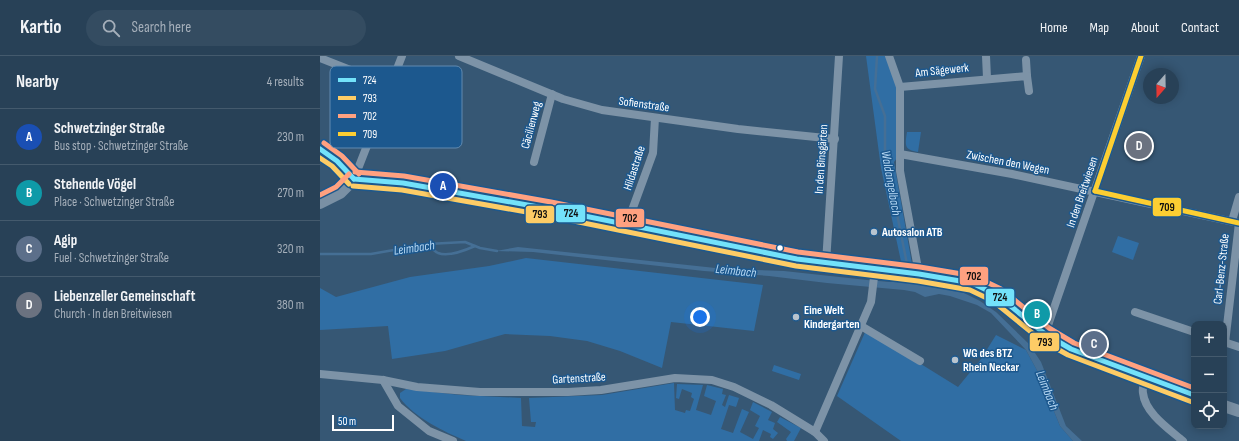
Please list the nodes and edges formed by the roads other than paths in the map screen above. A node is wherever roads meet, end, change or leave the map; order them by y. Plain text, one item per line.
1 (402, 56) edge
2 (459, 56) edge
3 (839, 56) edge
4 (890, 56) edge
5 (986, 56) edge
6 (1141, 56) edge
7 (320, 58) edge
8 (1026, 60) dead end
9 (341, 66) edge
10 (399, 66) edge
11 (1027, 76) junction
12 (987, 78) junction
13 (900, 87) junction
14 (1029, 91) dead end
15 (552, 94) junction
16 (655, 118) junction
17 (835, 139) junction
18 (367, 148) edge
19 (320, 149) edge
20 (900, 154) junction
21 (534, 162) dead end
22 (354, 179) junction
23 (1095, 191) junction
24 (1239, 197) edge
25 (320, 203) edge
26 (1236, 222) edge
27 (627, 224) junction
28 (826, 263) junction
29 (912, 273) junction
30 (875, 274) junction
31 (1135, 312) dead end
32 (1226, 321) edge
33 (861, 326) junction
34 (1191, 331) edge
35 (1045, 334) junction
36 (1227, 344) edge
37 (1239, 347) edge
38 (920, 361) dead end
39 (320, 374) edge
40 (1145, 377) junction
41 (383, 380) junction
42 (1191, 394) edge
43 (1227, 407) edge
44 (1239, 411) edge
45 (815, 432) junction
46 (453, 441) edge
47 (824, 441) edge
48 (1183, 441) edge

1 - 10 street
2 - 15 street, Sofienstraße
3 - 17 street, In den Binsgärten
4 - 13 street, Am Sägewerk
5 - 12 street, Am Sägewerk
6 - 23 street, In den Breitwiesen
7 - 9 street
8 - 11 street
11 - 12 street, Am Sägewerk
11 - 14 street
12 - 13 street, Am Sägewerk
13 - 20 street, Am Sägewerk
15 - 16 street, Sofienstraße
15 - 21 street, Cäcilienweg
16 - 17 street, Sofienstraße
16 - 27 street, Hildastraße
17 - 28 street, In den Binsgärten
18 - 22 street
19 - 22 street
20 - 23 street, Zwischen den Wegen
20 - 29 street
22 - 25 street
22 - 27 street
23 - 26 street, Zwischen den Wegen
23 - 35 street, In den Breitwiesen
24 - 26 street
26 - 32 street, Carl-Benz-Straße
27 - 28 street
28 - 30 street
29 - 30 street
29 - 35 street
30 - 33 street
31 - 34 street
33 - 38 street
33 - 45 street
35 - 40 street
36 - 37 street, Carl-Benz-Straße
39 - 41 street, Gartenstraße
40 - 42 street
40 - 48 street
41 - 45 street, Gartenstraße
41 - 46 street
43 - 44 street
45 - 47 street, Gartenstraße

